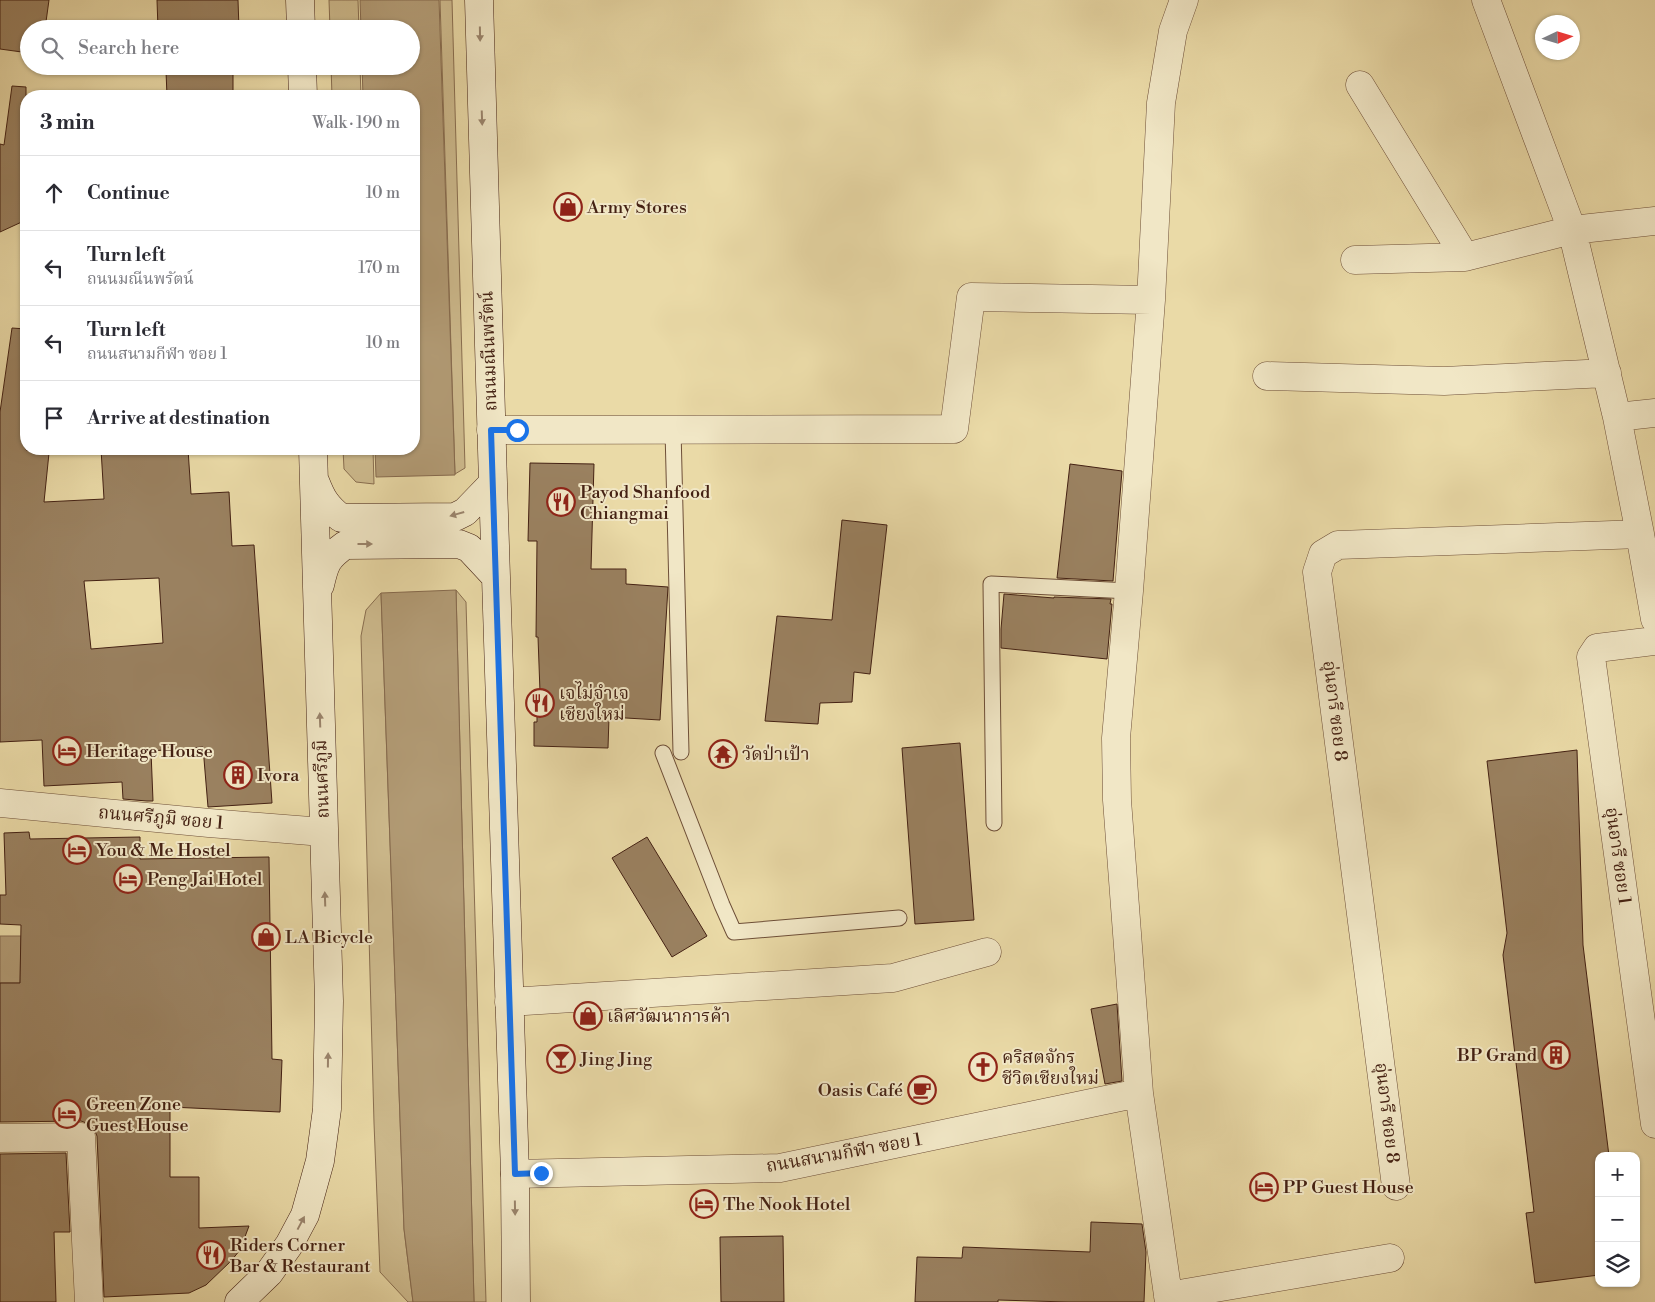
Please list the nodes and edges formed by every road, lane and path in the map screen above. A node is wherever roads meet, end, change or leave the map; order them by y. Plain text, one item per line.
1 (300, 0) edge
2 (479, 0) edge
3 (1184, 0) edge
4 (1486, 0) edge
5 (301, 20) edge
6 (302, 75) edge
7 (1360, 85) dead end
8 (303, 90) edge
9 (1655, 222) edge
10 (1572, 230) junction
11 (1465, 257) junction
12 (1355, 260) dead end
13 (1151, 300) junction
14 (1606, 373) junction
15 (1267, 376) dead end
16 (1655, 413) edge
17 (1618, 417) junction
18 (491, 430) junction
19 (673, 430) junction
20 (313, 455) edge
21 (313, 476) junction
22 (492, 483) junction
23 (1640, 534) junction
24 (496, 577) junction
25 (1129, 591) junction
26 (317, 598) junction
27 (1655, 619) edge
28 (1655, 641) edge
29 (680, 752) dead end
30 (663, 753) dead end
31 (0, 803) edge
32 (994, 823) dead end
33 (323, 832) junction
34 (899, 918) dead end
35 (987, 952) dead end
36 (509, 1002) junction
37 (1139, 1093) junction
38 (1655, 1124) edge
39 (0, 1138) edge
40 (515, 1174) junction
41 (1396, 1186) dead end
42 (1390, 1258) dead end
43 (1169, 1299) edge
44 (89, 1302) edge
45 (239, 1302) edge
46 (516, 1302) edge

1 - 5 street
2 -> 18 street, ถนนมณีนพรัตน์
3 - 13 street
4 - 10 street
6 - 8 street
7 - 11 street
9 - 10 street
10 - 11 street
10 - 14 street
11 - 12 street
13 - 19 street
13 - 25 street
14 - 15 street
14 - 17 street
16 - 17 street
17 - 23 street
18 - 19 street
18 - 22 street, ถนนมณีนพรัตน์
19 - 29 lane
20 - 21 street, ถนนศรีภูมิ
22 -> 21 street
21 - 26 street, ถนนศรีภูมิ
22 - 24 street, ถนนมณีนพรัตน์
23 - 27 street
23 - 41 street, อุ่นอารี ซอย 8
26 -> 24 street
24 - 36 street, ถนนมณีนพรัตน์
25 - 32 lane
25 - 37 street
33 -> 26 street, ถนนศรีภูมิ
28 - 38 street, อุ่นอารี ซอย 1
30 - 34 lane
31 - 33 street, ถนนศรีภูมิ ซอย 1
45 -> 33 street, ถนนศรีภูมิ
35 - 36 street
36 - 40 street, ถนนมณีนพรัตน์
37 - 40 street, ถนนสนามกีฬา ซอย 1
37 - 43 street
39 - 44 street
40 -> 46 street, ถนนมณีนพรัตน์
42 - 43 street

